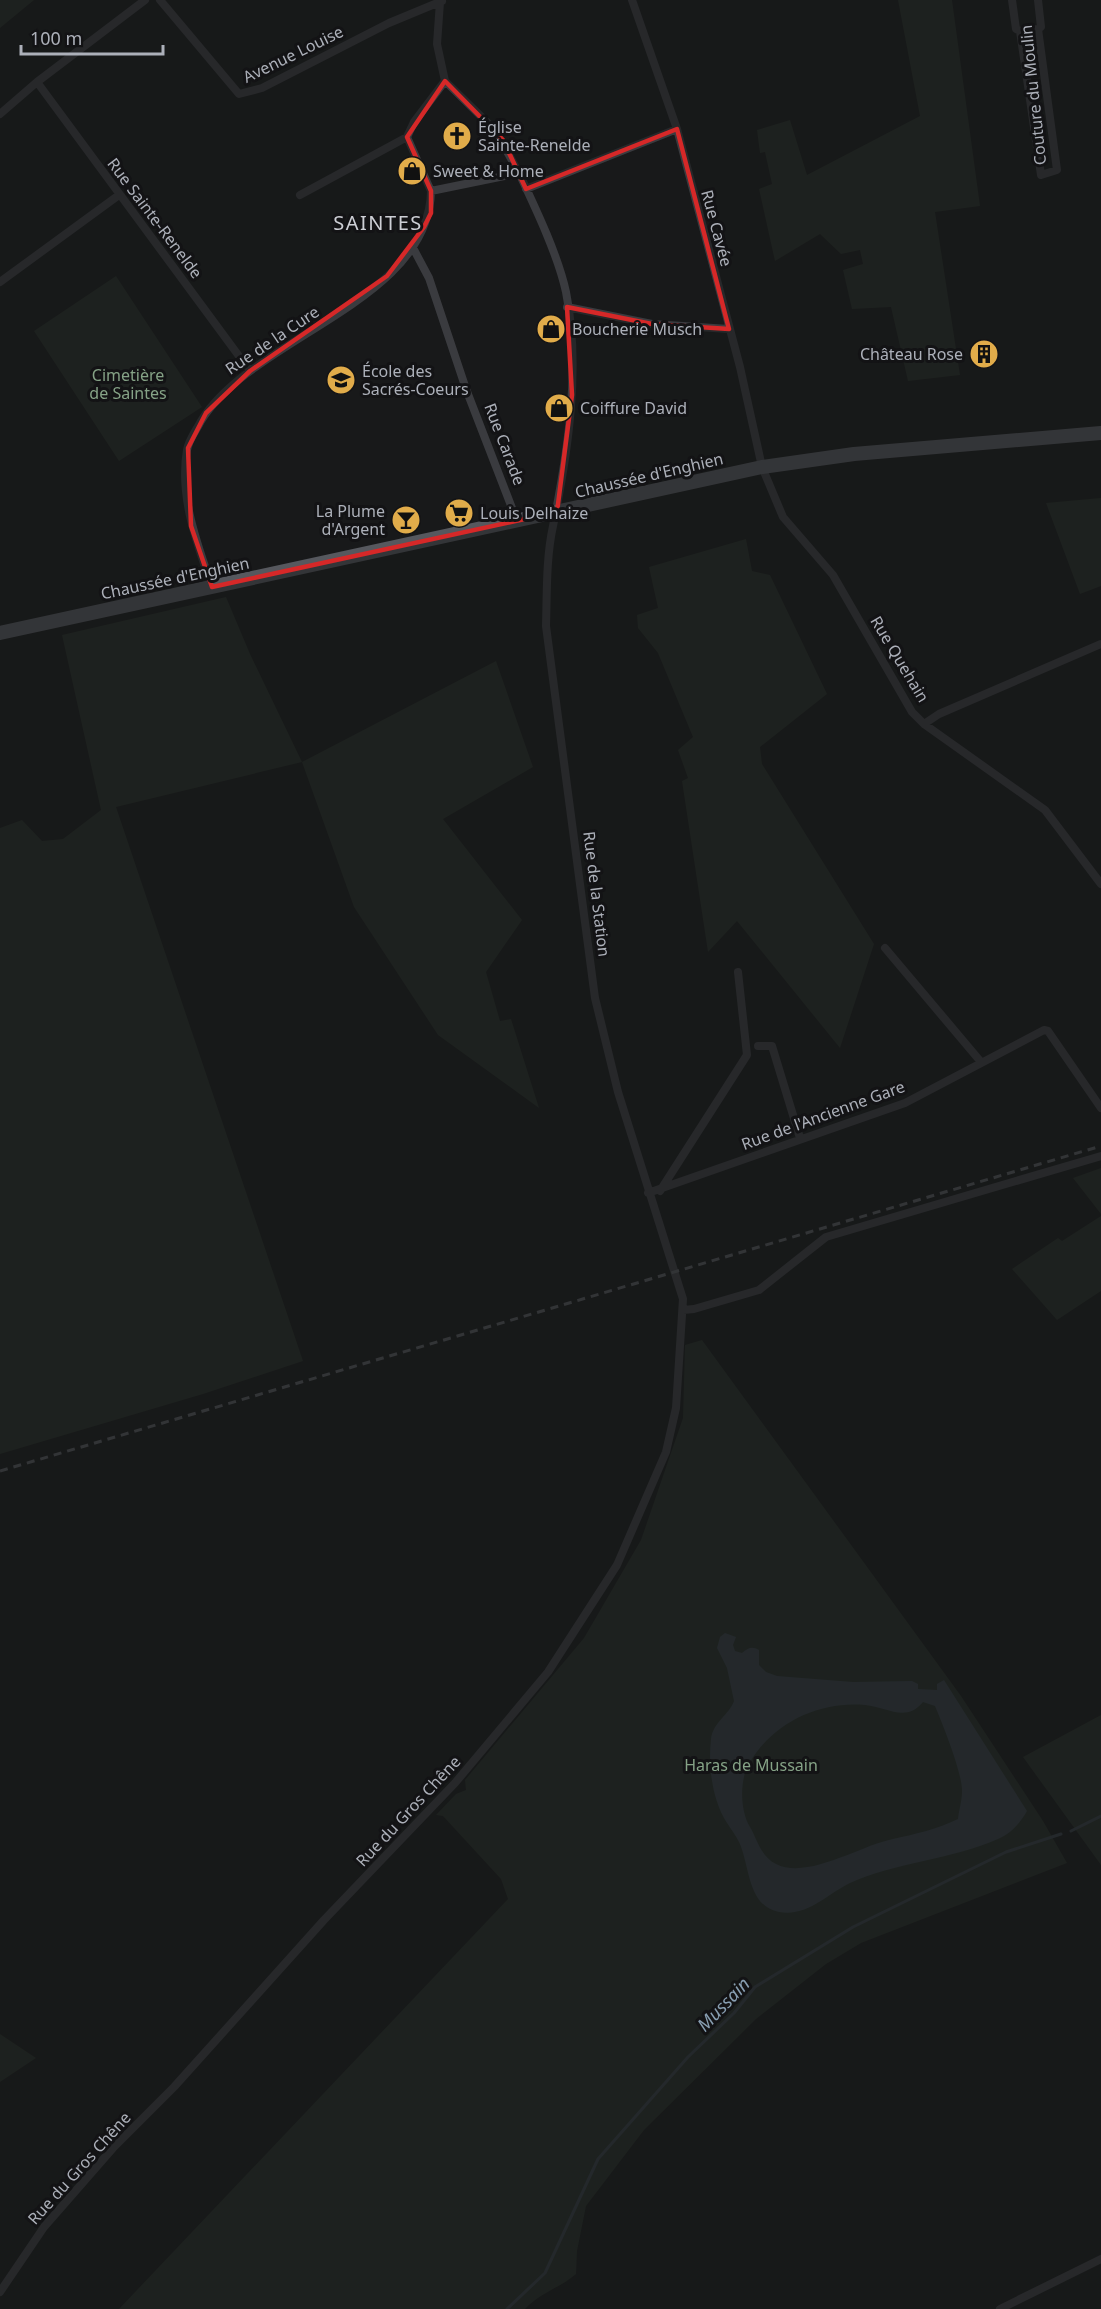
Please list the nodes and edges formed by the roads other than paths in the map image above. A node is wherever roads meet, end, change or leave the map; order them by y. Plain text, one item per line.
1 (145, 0) edge
2 (160, 0) edge
3 (633, 0) edge
4 (1012, 0) edge
5 (1038, 0) edge
6 (441, 1) edge
7 (1038, 29) junction
8 (1020, 32) junction
9 (445, 81) junction
10 (37, 82) junction
11 (0, 114) edge
12 (677, 129) junction
13 (407, 137) junction
14 (519, 173) junction
15 (526, 189) junction
16 (431, 191) junction
17 (119, 195) junction
18 (300, 195) dead end
19 (412, 246) junction
20 (0, 282) edge
21 (567, 307) junction
22 (729, 328) junction
23 (250, 370) junction
24 (1101, 433) edge
25 (762, 466) junction
26 (558, 512) junction
27 (517, 521) junction
28 (212, 587) junction
29 (0, 633) edge
30 (1101, 644) edge
31 (924, 724) junction
32 (1101, 884) edge
33 (885, 948) dead end
34 (738, 972) dead end
35 (758, 1046) dead end
36 (981, 1062) junction
37 (1101, 1107) edge
38 (800, 1138) junction
39 (1101, 1156) edge
40 (660, 1191) junction
41 (648, 1193) junction
42 (675, 1271) joint
43 (683, 1310) junction
44 (1101, 2259) edge
45 (0, 2292) edge
46 (1000, 2309) edge

1 - 10 street
2 - 6 street, Avenue Louise
3 - 12 street, Rue Cavée
4 - 8 street, Couture du Moulin
5 - 7 street, Couture du Moulin
6 - 9 street
7 - 8 street
7 - 8 street, Couture du Moulin
9 - 13 street
9 - 14 street, Rue de la Station
10 - 11 street
10 - 17 street, Rue Sainte-Renelde
12 - 15 street
12 - 22 street, Rue Cavée
13 - 16 street
13 - 18 street
14 - 15 street, Rue de la Station
14 - 16 street
15 - 21 street, Rue de la Station
16 - 19 street, Rue de la Cure
17 - 20 street
17 - 23 street, Rue Sainte-Renelde
19 - 23 street, Rue de la Cure
19 - 27 street, Rue Carade
21 - 22 street
21 - 26 street, Rue de la Station
22 - 25 street, Rue Cavée
23 - 28 street, Rue de la Cure
24 - 25 main road, Chaussée d'Enghien
25 - 26 main road, Chaussée d'Enghien
25 - 31 street, Rue Quehain
26 - 27 main road, Chaussée d'Enghien
26 - 41 street, Rue de la Station
27 - 28 main road, Chaussée d'Enghien
28 - 29 main road, Chaussée d'Enghien
30 - 31 street
31 - 32 street, Rue Quehain
33 - 36 street
34 - 40 street
35 - 38 street
36 - 37 street, Rue de l'Ancienne Gare
36 - 38 street, Rue de l'Ancienne Gare
38 - 40 street, Rue de l'Ancienne Gare
39 - 43 street
40 - 41 street, Rue de l'Ancienne Gare
41 - 42 street, Rue de la Station
42 - 43 street, Rue du Gros Chêne
43 - 45 street, Rue du Gros Chêne
44 - 46 street

